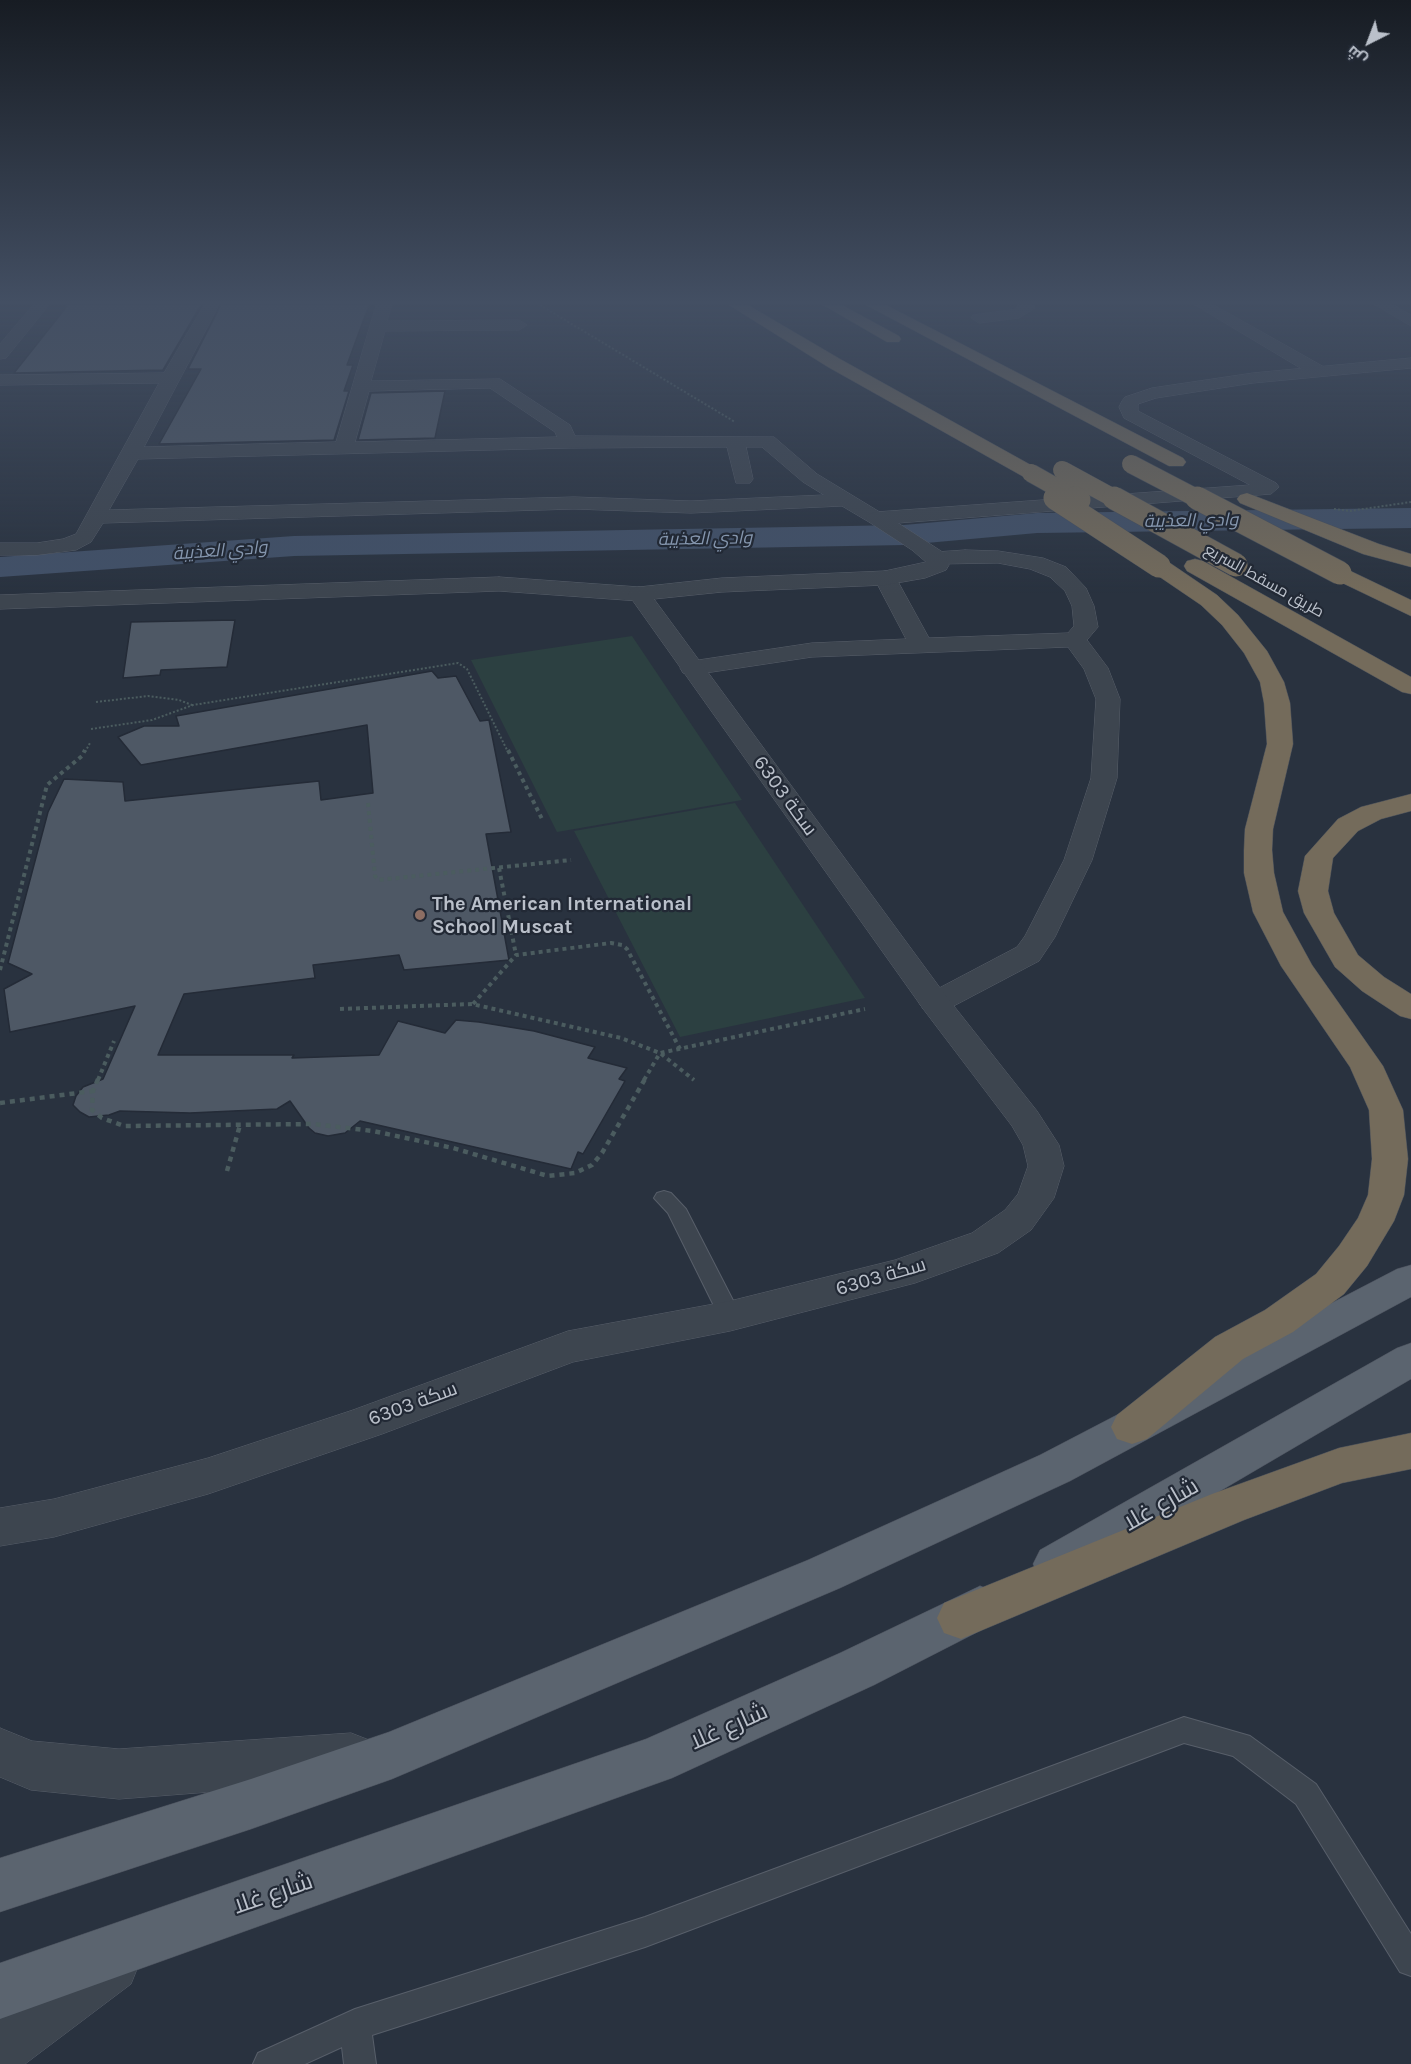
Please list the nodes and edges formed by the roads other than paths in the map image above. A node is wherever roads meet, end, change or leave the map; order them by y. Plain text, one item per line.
1 (158, 401) edge
2 (358, 401) edge
3 (521, 401) edge
4 (902, 401) edge
5 (1059, 401) edge
6 (1131, 401) edge
7 (735, 441) junction
8 (568, 442) junction
9 (344, 447) junction
10 (131, 453) junction
11 (1126, 461) dead end
12 (1039, 470) junction
13 (742, 479) dead end
14 (1247, 499) junction
15 (848, 500) junction
16 (96, 517) junction
17 (876, 518) junction
18 (0, 549) edge
19 (936, 558) junction
20 (1344, 563) junction
21 (1406, 570) edge
22 (885, 578) junction
23 (639, 594) junction
24 (0, 602) edge
25 (1411, 609) edge
26 (1075, 640) junction
27 (921, 644) junction
28 (1411, 662) edge
29 (692, 668) junction
30 (1411, 687) edge
31 (1411, 802) edge
32 (935, 1003) junction
33 (1411, 1009) edge
34 (664, 1198) dead end
35 (1411, 1279) edge
36 (730, 1316) junction
37 (1411, 1359) edge
38 (1132, 1427) junction
39 (1411, 1451) edge
40 (1, 1527) edge
41 (961, 1618) junction
42 (0, 1752) edge
43 (393, 1755) junction
44 (0, 1885) edge
45 (139, 1942) junction
46 (1411, 1961) edge
47 (0, 1991) edge
48 (355, 2025) junction
49 (0, 2047) edge
50 (269, 2064) edge
51 (360, 2064) edge

1 - 10 street
2 - 9 street
3 - 8 street
4 - 12 highway
5 - 14 highway
6 - 17 street
7 - 8 street
7 - 13 street
7 - 15 street
8 - 9 street
9 - 10 street
10 - 16 street
11 - 20 highway, bridge
12 - 28 highway, طريق مسقط السريع, bridge
12 - 30 highway, bridge
12 - 38 highway, bridge
14 - 20 highway
14 - 21 highway
15 - 16 street
15 - 17 street
16 - 18 street
17 - 19 street
19 - 22 street
19 - 26 street
20 - 21 highway
20 - 25 highway
22 - 23 street
22 - 27 street
23 - 24 street
23 - 29 street, سكة 6303
26 - 27 street
26 - 32 street
27 - 29 street
29 - 32 street, سكة 6303
31 - 33 highway
32 - 36 street, سكة 6303
34 - 36 lane
35 - 38 main road
36 - 40 street, سكة 6303
37 - 41 main road, شارع غلا
38 - 43 main road
39 - 41 highway
41 - 45 main road, شارع غلا
42 - 43 street
43 - 44 main road
45 - 47 main road, شارع غلا
45 - 49 street
46 - 48 lane
48 - 50 lane
48 - 51 lane

